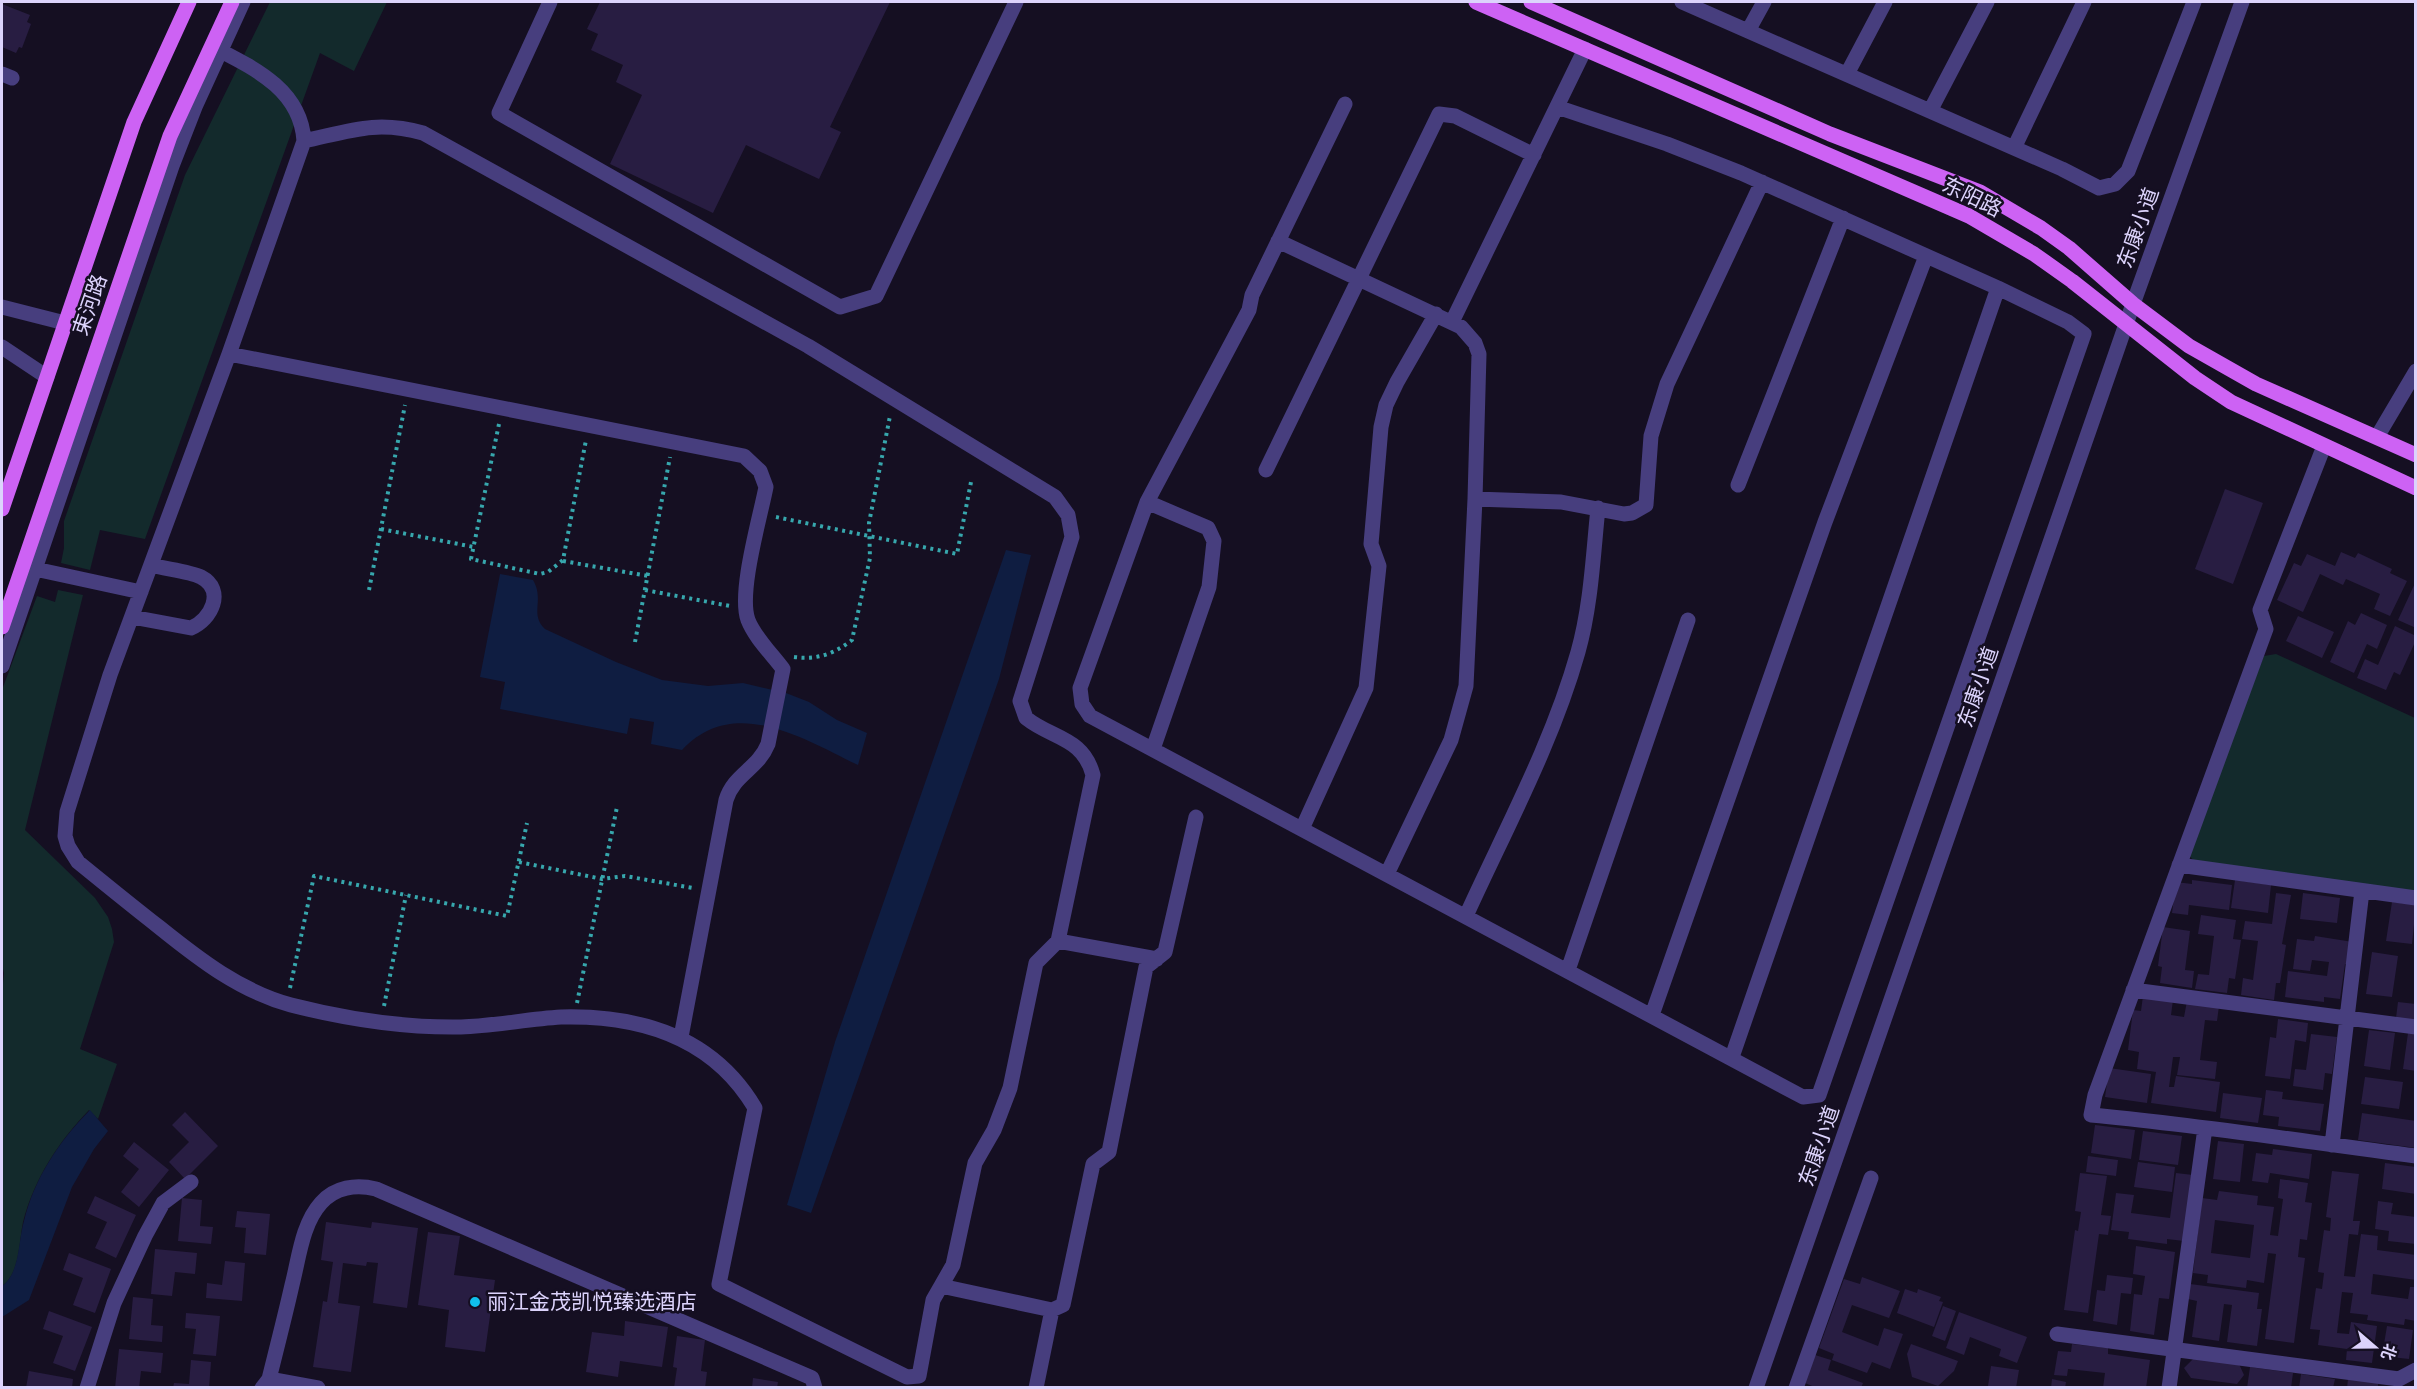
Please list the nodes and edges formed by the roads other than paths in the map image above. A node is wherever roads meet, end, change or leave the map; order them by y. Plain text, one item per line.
1 (189, 2) edge
2 (232, 2) edge
3 (243, 2) edge
4 (550, 2) edge
5 (1016, 2) edge
6 (1476, 2) edge
7 (1531, 2) edge
8 (1682, 2) edge
9 (1764, 2) edge
10 (1885, 2) edge
11 (1987, 2) edge
12 (2084, 2) edge
13 (2194, 2) edge
14 (2242, 2) edge
15 (1749, 31) junction
16 (1585, 49) junction
17 (219, 50) junction
18 (1846, 74) junction
19 (1345, 104) dead end
20 (1557, 107) junction
21 (1930, 111) junction
22 (304, 141) junction
23 (2014, 148) junction
24 (1534, 155) junction
25 (1762, 182) junction
26 (1843, 218) junction
27 (1278, 241) junction
28 (1926, 256) junction
29 (1359, 279) junction
30 (1998, 288) junction
31 (2133, 304) junction
32 (2, 308) edge
33 (1436, 314) junction
34 (1452, 322) junction
35 (66, 323) junction
36 (2126, 324) junction
37 (2, 347) edge
38 (229, 354) junction
39 (2415, 371) edge
40 (47, 377) junction
41 (2377, 437) junction
42 (2324, 446) junction
43 (2415, 455) edge
44 (1266, 470) dead end
45 (1738, 485) dead end
46 (2415, 488) edge
47 (1475, 499) junction
48 (1147, 502) junction
49 (1598, 508) junction
50 (2, 509) edge
51 (151, 566) junction
52 (35, 569) junction
53 (18, 579) junction
54 (141, 592) junction
55 (132, 617) junction
56 (1688, 620) dead end
57 (2, 627) edge
58 (2, 666) edge
59 (1152, 749) junction
60 (1196, 817) dead end
61 (1302, 829) junction
62 (2179, 865) junction
63 (1387, 874) junction
64 (2362, 891) junction
65 (2415, 898) edge
66 (1466, 916) junction
67 (1058, 941) junction
68 (1157, 959) junction
69 (1568, 970) junction
70 (2133, 990) junction
71 (1652, 1015) junction
72 (2347, 1018) junction
73 (2415, 1027) edge
74 (681, 1037) junction
75 (1732, 1057) junction
76 (2205, 1128) junction
77 (2332, 1145) junction
78 (2415, 1156) edge
79 (1871, 1178) dead end
80 (191, 1182) dead end
81 (941, 1286) junction
82 (1052, 1310) junction
83 (2057, 1334) dead end
84 (2174, 1349) junction
85 (2415, 1370) edge
86 (266, 1383) edge
87 (87, 1388) edge
88 (318, 1388) edge
89 (815, 1388) edge
90 (1035, 1388) edge
91 (1756, 1388) edge
92 (1796, 1388) edge
93 (2169, 1388) edge

1 - 35 main road, 束河路
2 - 53 main road, 束河路
3 - 17 street
4 - 5 street
6 - 16 main road, 东阳路
7 - 31 main road, 东阳路
8 - 15 street
9 - 15 street
10 - 18 street
11 - 21 street
12 - 23 street
13 - 23 street
14 - 31 street, 东康小道
15 - 18 street
16 - 20 street
16 - 36 main road, 东阳路
17 - 22 street
17 - 52 street
18 - 21 street
19 - 27 street
20 - 24 street
20 - 25 street
21 - 23 street
22 - 38 street
22 - 67 street
24 - 29 street
24 - 34 street
25 - 26 street
25 - 49 street
26 - 28 street
26 - 45 street
27 - 29 street
27 - 48 street
28 - 30 street
28 - 71 street
29 - 33 street
29 - 44 street
30 - 75 street
30 - 75 street
31 - 36 street, 东康小道
31 - 41 main road, 东阳路
32 - 35 street
33 - 34 street
33 - 61 street
34 - 47 street
35 - 40 main road, 束河路
36 - 42 main road, 东阳路
36 - 91 street, 东康小道
37 - 40 street
38 - 51 street
38 - 74 street
39 - 41 street
40 - 50 main road, 束河路
41 - 43 main road, 东阳路
42 - 46 main road, 东阳路
42 - 62 street
47 - 49 street
47 - 63 street
48 - 59 street
48 - 59 street
49 - 66 street
51 - 54 street
51 - 55 street
52 - 53 street
52 - 54 street
52 - 58 street
53 - 57 main road, 束河路
54 - 55 street
55 - 74 street
56 - 69 street
59 - 61 street
60 - 68 street
61 - 63 street
62 - 64 street
62 - 70 street
63 - 66 street
64 - 65 street
64 - 72 street
66 - 69 street
67 - 68 street
67 - 81 street
68 - 82 street
69 - 71 street
70 - 72 street
70 - 76 street
71 - 75 street
72 - 73 street
72 - 77 street
74 - 81 street
76 - 77 street
76 - 84 street
77 - 78 street
79 - 92 street
80 - 87 street
81 - 82 street
82 - 90 street
83 - 84 street
84 - 85 street
84 - 93 street
86 - 88 street
86 - 89 street

